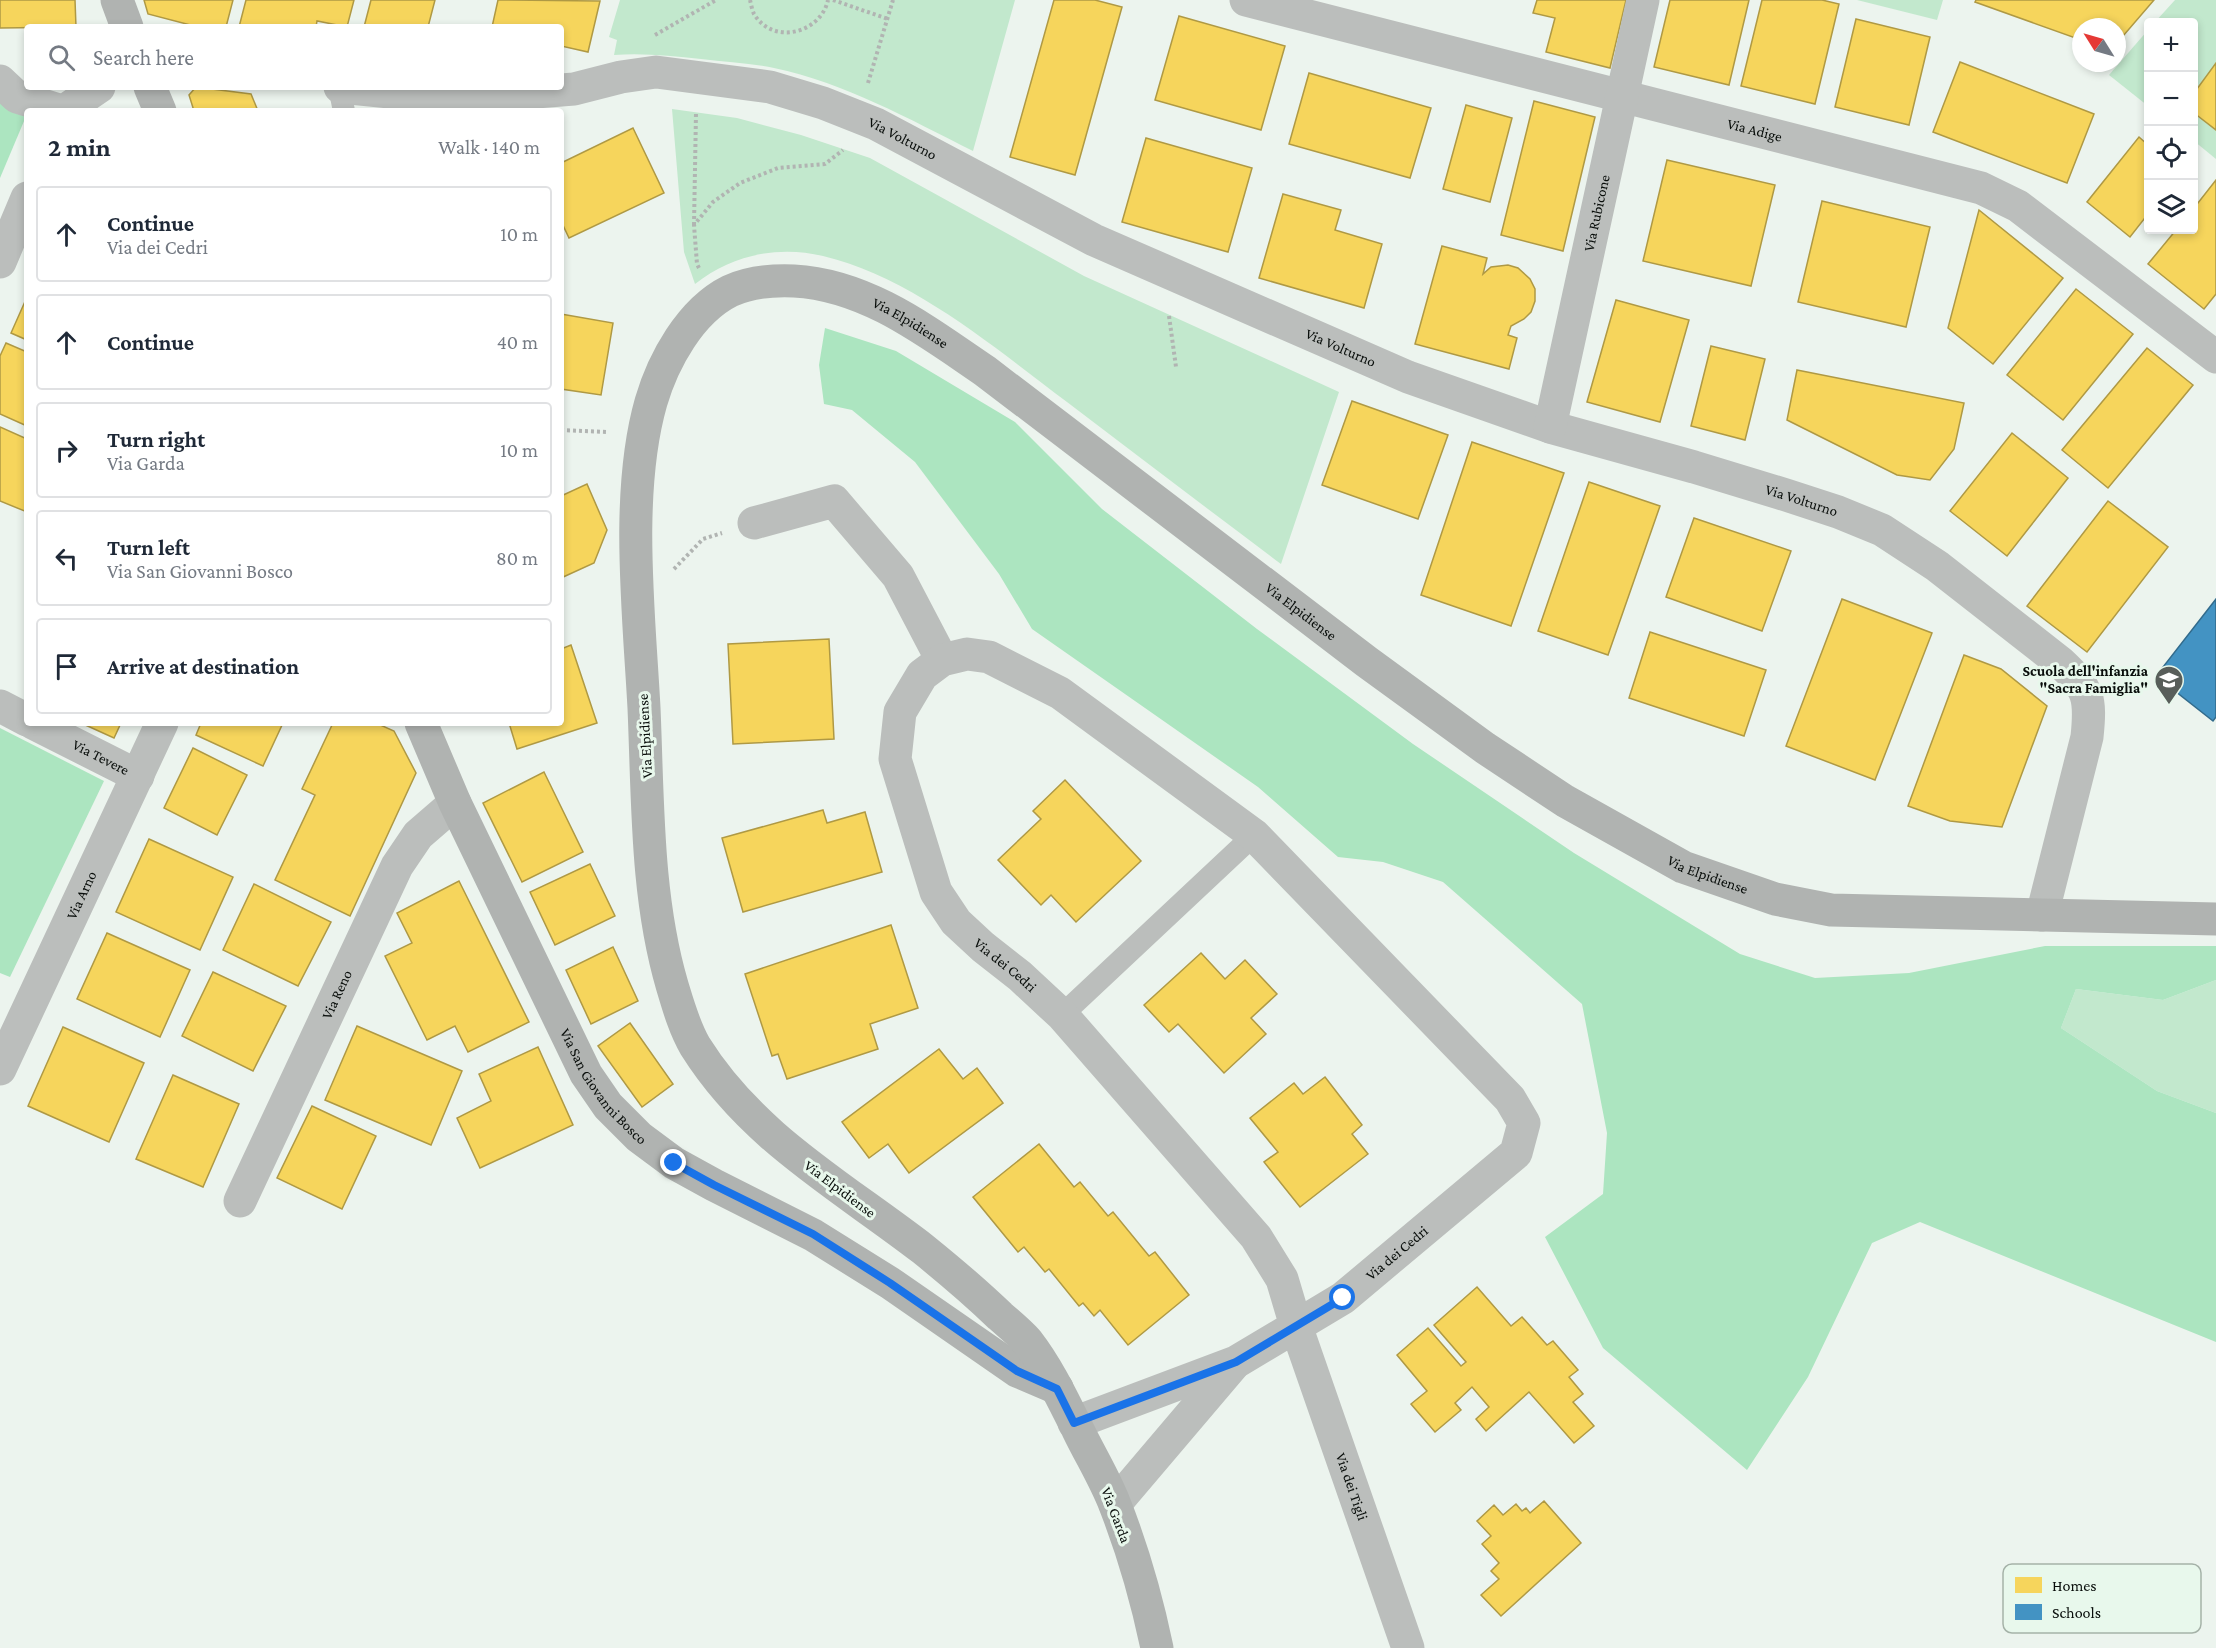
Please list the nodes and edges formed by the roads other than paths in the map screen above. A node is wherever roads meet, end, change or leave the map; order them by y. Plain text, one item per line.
1 (117, 0) edge
2 (1246, 0) edge
3 (1643, 0) edge
4 (126, 24) edge
5 (0, 81) edge
6 (94, 90) edge
7 (151, 90) edge
8 (340, 90) edge
9 (370, 90) edge
10 (561, 90) edge
11 (564, 90) edge
12 (1622, 96) junction
13 (53, 108) edge
14 (68, 108) edge
15 (159, 108) edge
16 (344, 108) edge
17 (24, 205) edge
18 (0, 262) edge
19 (2216, 357) edge
20 (1550, 427) junction
21 (754, 524) dead end
22 (942, 660) junction
23 (0, 706) edge
24 (24, 718) edge
25 (39, 726) edge
26 (161, 726) edge
27 (422, 726) edge
28 (138, 776) junction
29 (455, 802) junction
30 (1254, 834) junction
31 (2042, 915) junction
32 (2216, 919) edge
33 (1062, 1015) junction
34 (0, 1069) edge
35 (240, 1201) dead end
36 (1296, 1326) junction
37 (1236, 1362) junction
38 (1057, 1389) junction
39 (1074, 1423) junction
40 (1114, 1504) junction
41 (1157, 1648) edge
42 (1408, 1648) edge

1 - 4 main road
2 - 12 street, Via Adige
3 - 12 street, Via Rubicone
5 - 13 street
6 - 14 street
7 - 15 main road
8 - 16 lane
9 - 10 street, Via Volturno
11 - 20 street, Via Volturno
12 - 19 street, Via Adige
12 - 20 street, Via Rubicone
17 - 18 street
20 - 31 street, Via Volturno
21 - 22 street
22 - 30 street, Via dei Cedri
22 - 33 street, Via dei Cedri
23 - 24 street
25 - 28 street, Via Tevere
26 - 28 street, Via Arno
27 - 29 main road, Via San Giovanni Bosco
28 - 34 street, Via Arno
29 - 35 street, Via Reno
29 - 38 main road, Via San Giovanni Bosco
30 - 33 lane
30 - 36 street, Via dei Cedri
31 - 32 main road, Via Elpidiense
31 - 38 main road, Via Elpidiense
33 - 36 street, Via dei Cedri
36 - 37 street
36 - 42 street, Via dei Tigli
37 - 39 street
37 - 40 street
38 - 39 main road, Via Garda
39 - 40 main road, Via Garda
40 - 41 main road, Via Garda

